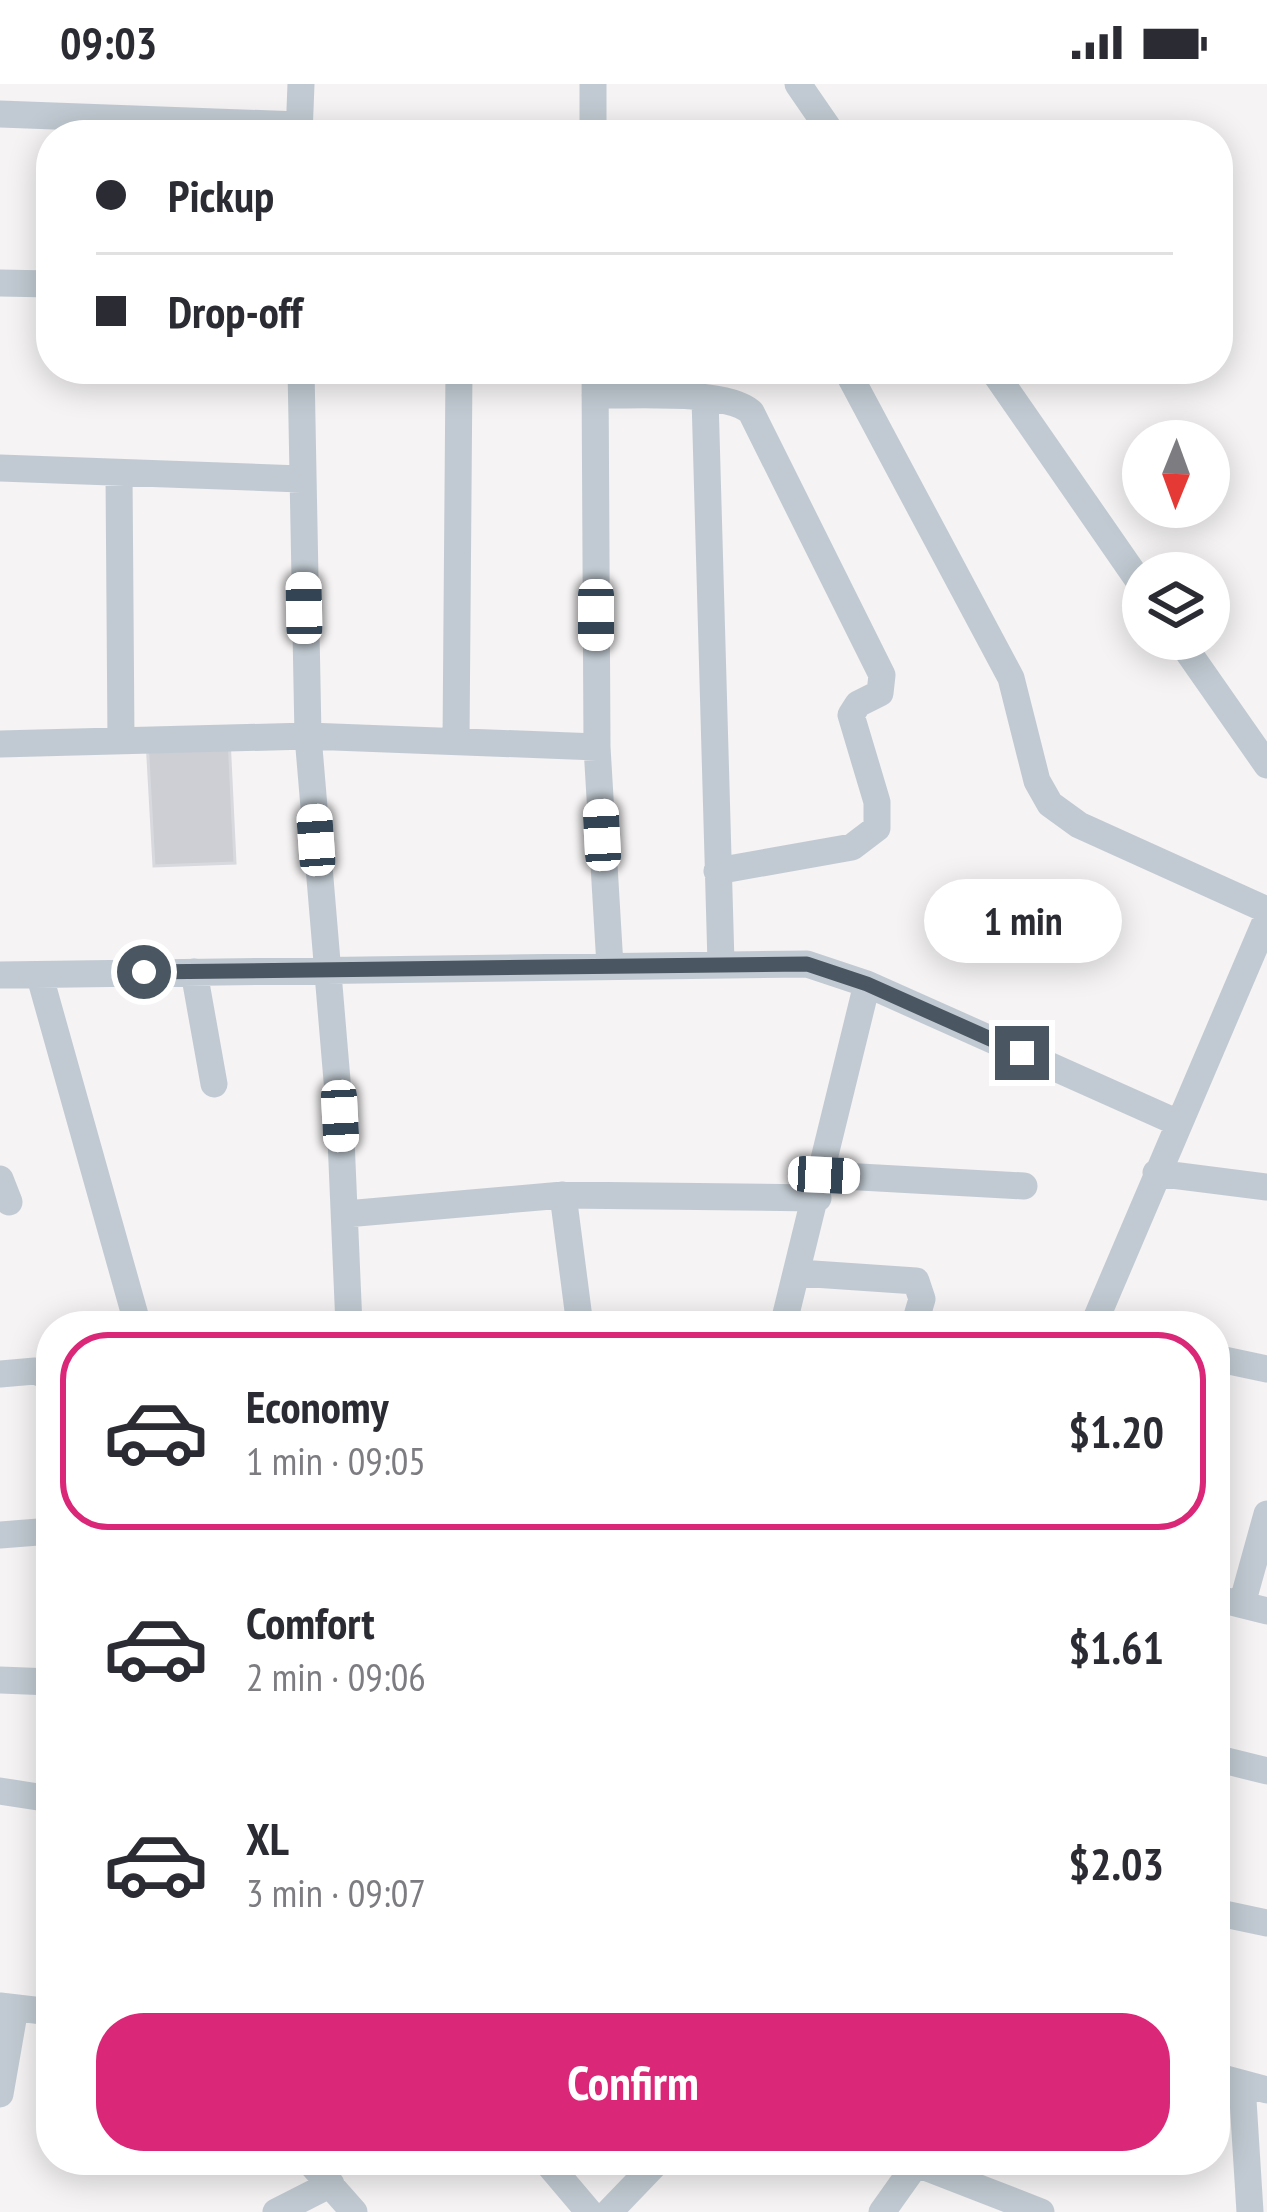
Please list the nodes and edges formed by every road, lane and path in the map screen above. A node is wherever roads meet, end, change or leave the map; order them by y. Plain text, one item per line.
1 (301, 84) edge
2 (593, 84) edge
3 (797, 84) edge
4 (0, 114) edge
5 (112, 120) edge
6 (299, 120) edge
7 (593, 120) edge
8 (822, 120) edge
9 (0, 283) edge
10 (36, 284) edge
11 (301, 384) edge
12 (459, 384) edge
13 (595, 384) edge
14 (609, 384) edge
15 (854, 384) edge
16 (1002, 384) edge
17 (705, 398) junction
18 (0, 468) edge
19 (119, 474) junction
20 (302, 479) junction
21 (1122, 557) edge
22 (1194, 660) edge
23 (308, 736) junction
24 (121, 740) junction
25 (456, 741) junction
26 (0, 743) edge
27 (597, 747) junction
28 (1267, 765) edge
29 (717, 872) junction
30 (1267, 914) edge
31 (721, 963) junction
32 (610, 966) junction
33 (325, 969) junction
34 (194, 972) junction
35 (0, 975) edge
36 (40, 977) junction
37 (867, 984) junction
38 (214, 1084) dead end
39 (1176, 1123) junction
40 (1156, 1173) junction
41 (1024, 1186) dead end
42 (821, 1187) junction
43 (1267, 1187) edge
44 (563, 1195) junction
45 (346, 1214) junction
46 (799, 1274) junction
47 (134, 1311) edge
48 (349, 1311) edge
49 (578, 1311) edge
50 (788, 1311) edge
51 (918, 1311) edge
52 (1099, 1311) edge
53 (1230, 1361) edge
54 (1267, 1369) edge
55 (36, 1371) edge
56 (0, 1373) edge
57 (1267, 1514) edge
58 (36, 1533) edge
59 (0, 1534) edge
60 (1241, 1604) edge
61 (0, 1680) edge
62 (36, 1681) edge
63 (1230, 1762) edge
64 (1267, 1771) edge
65 (0, 1791) edge
66 (36, 1797) edge
67 (1230, 1915) edge
68 (1267, 1923) edge
69 (7, 2007) edge
70 (1241, 2083) edge
71 (0, 2094) edge
72 (322, 2175) edge
73 (558, 2175) edge
74 (645, 2175) edge
75 (909, 2175) edge
76 (950, 2175) edge
77 (331, 2184) junction
78 (276, 2212) edge
79 (354, 2212) edge
80 (590, 2212) edge
81 (609, 2212) edge
82 (882, 2212) edge
83 (1041, 2212) edge
84 (1250, 2212) edge

1 - 6 street
2 - 7 street
3 - 8 street
4 - 5 street
9 - 10 street
11 - 20 street
12 - 25 street
13 - 27 street
14 - 17 street
15 - 30 street
16 - 21 street
17 - 29 street
17 - 29 street
18 - 19 street
19 - 20 street
19 - 24 street
20 - 23 street
22 - 28 street
23 - 24 street
23 - 25 street
23 - 33 street
24 - 26 street
25 - 27 street
27 - 32 street
29 - 31 street
30 - 39 street
31 - 32 street
31 - 37 street
32 - 33 street
33 - 34 street
33 - 45 street
34 - 36 street
34 - 38 street
35 - 36 street
36 - 47 street
37 - 39 street
37 - 42 street
39 - 40 street
40 - 43 street
40 - 52 street
41 - 42 street
42 - 44 street
42 - 46 street
44 - 45 street
44 - 49 street
45 - 48 street
46 - 50 street
46 - 51 street
53 - 54 street
55 - 56 street
57 - 60 street
58 - 59 street
61 - 62 street
63 - 64 street
65 - 66 street
67 - 68 street
69 - 71 street
70 - 84 street
72 - 77 street
73 - 80 street
74 - 81 street
75 - 82 street
76 - 83 street
77 - 78 street
77 - 79 street

